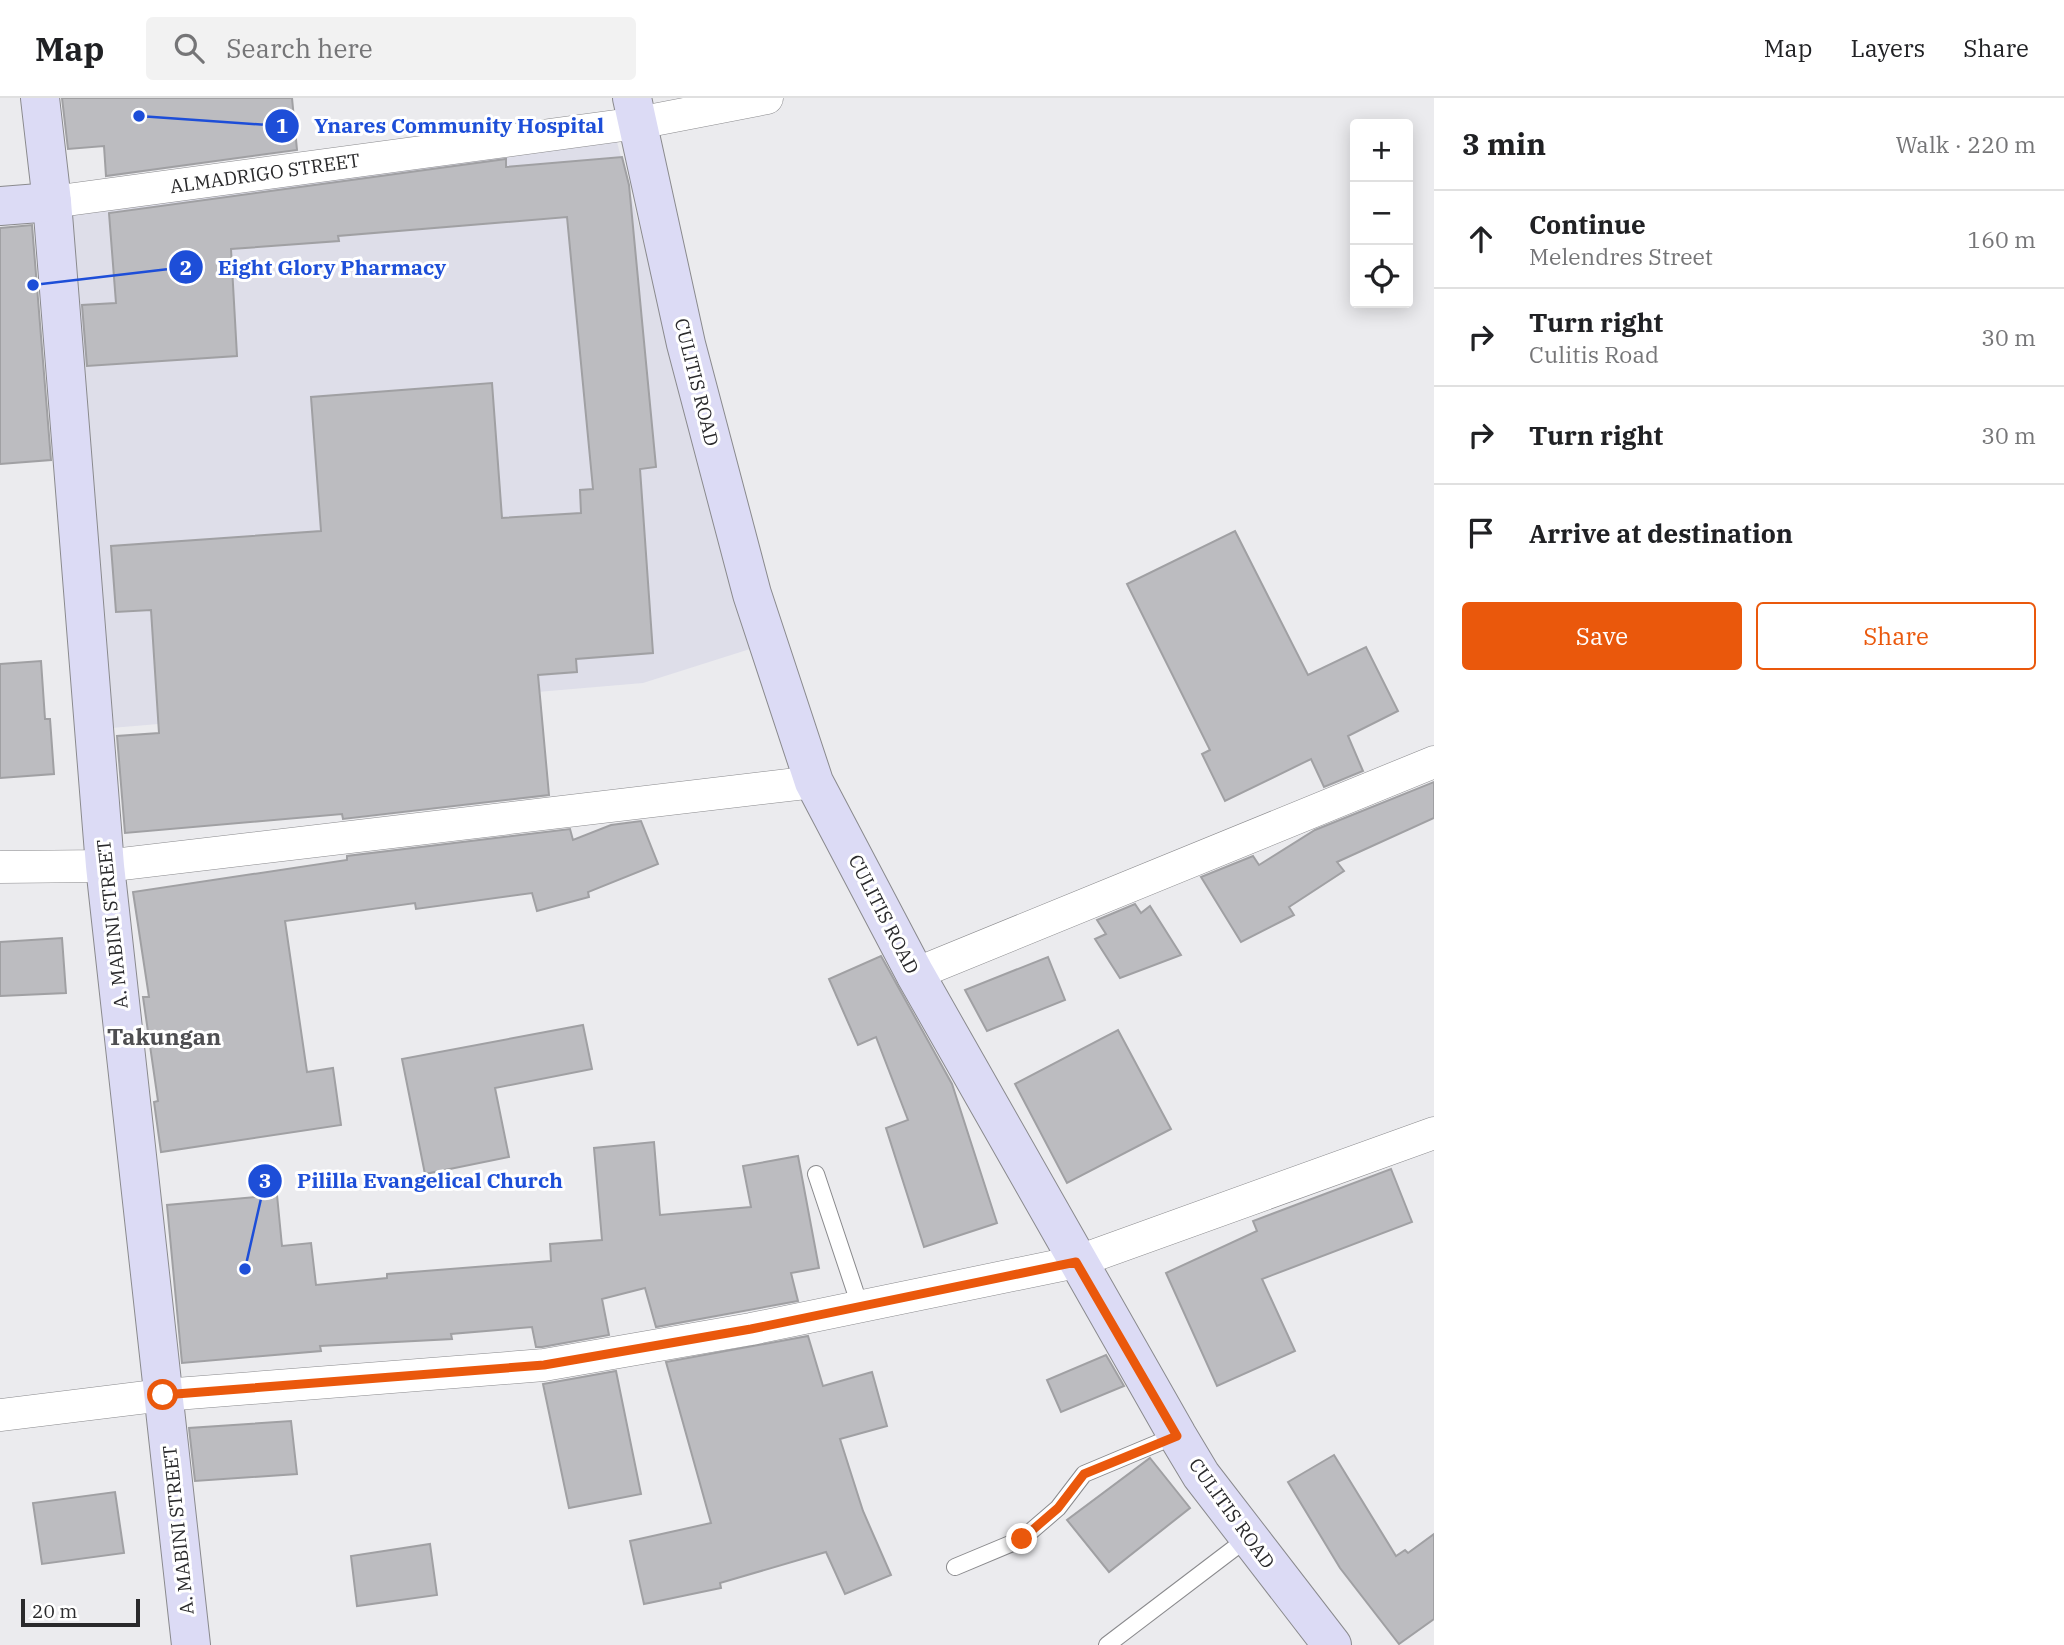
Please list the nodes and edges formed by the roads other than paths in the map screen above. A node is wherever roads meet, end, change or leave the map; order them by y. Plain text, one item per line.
1 (40, 98) edge
2 (767, 98) edge
3 (635, 110) edge
4 (52, 202) junction
5 (0, 206) edge
6 (1434, 762) edge
7 (814, 782) junction
8 (105, 866) junction
9 (0, 867) edge
10 (915, 974) junction
11 (1434, 1133) edge
12 (816, 1174) dead end
13 (1076, 1262) junction
14 (860, 1306) junction
15 (163, 1395) junction
16 (0, 1415) edge
17 (1177, 1436) junction
18 (1249, 1537) junction
19 (955, 1567) dead end
20 (191, 1645) edge
21 (1107, 1645) edge
22 (1332, 1645) edge

1 - 4 street, A. MABINI STREET
2 - 3 street, ALMADRIGO STREET
3 - 4 street, ALMADRIGO STREET
3 - 7 street, CULITIS ROAD
4 - 5 street
4 - 8 street, A. MABINI STREET
6 - 10 street
7 - 8 street
7 - 10 street, CULITIS ROAD
8 - 9 street
8 - 15 street, A. MABINI STREET
10 - 13 street, CULITIS ROAD
11 - 13 street
12 - 14 lane
13 - 14 street
13 - 17 street, CULITIS ROAD
14 - 15 street
15 - 16 street
15 - 20 street, A. MABINI STREET
17 - 18 street, CULITIS ROAD
17 - 19 lane
18 - 21 lane
18 - 22 street, CULITIS ROAD

